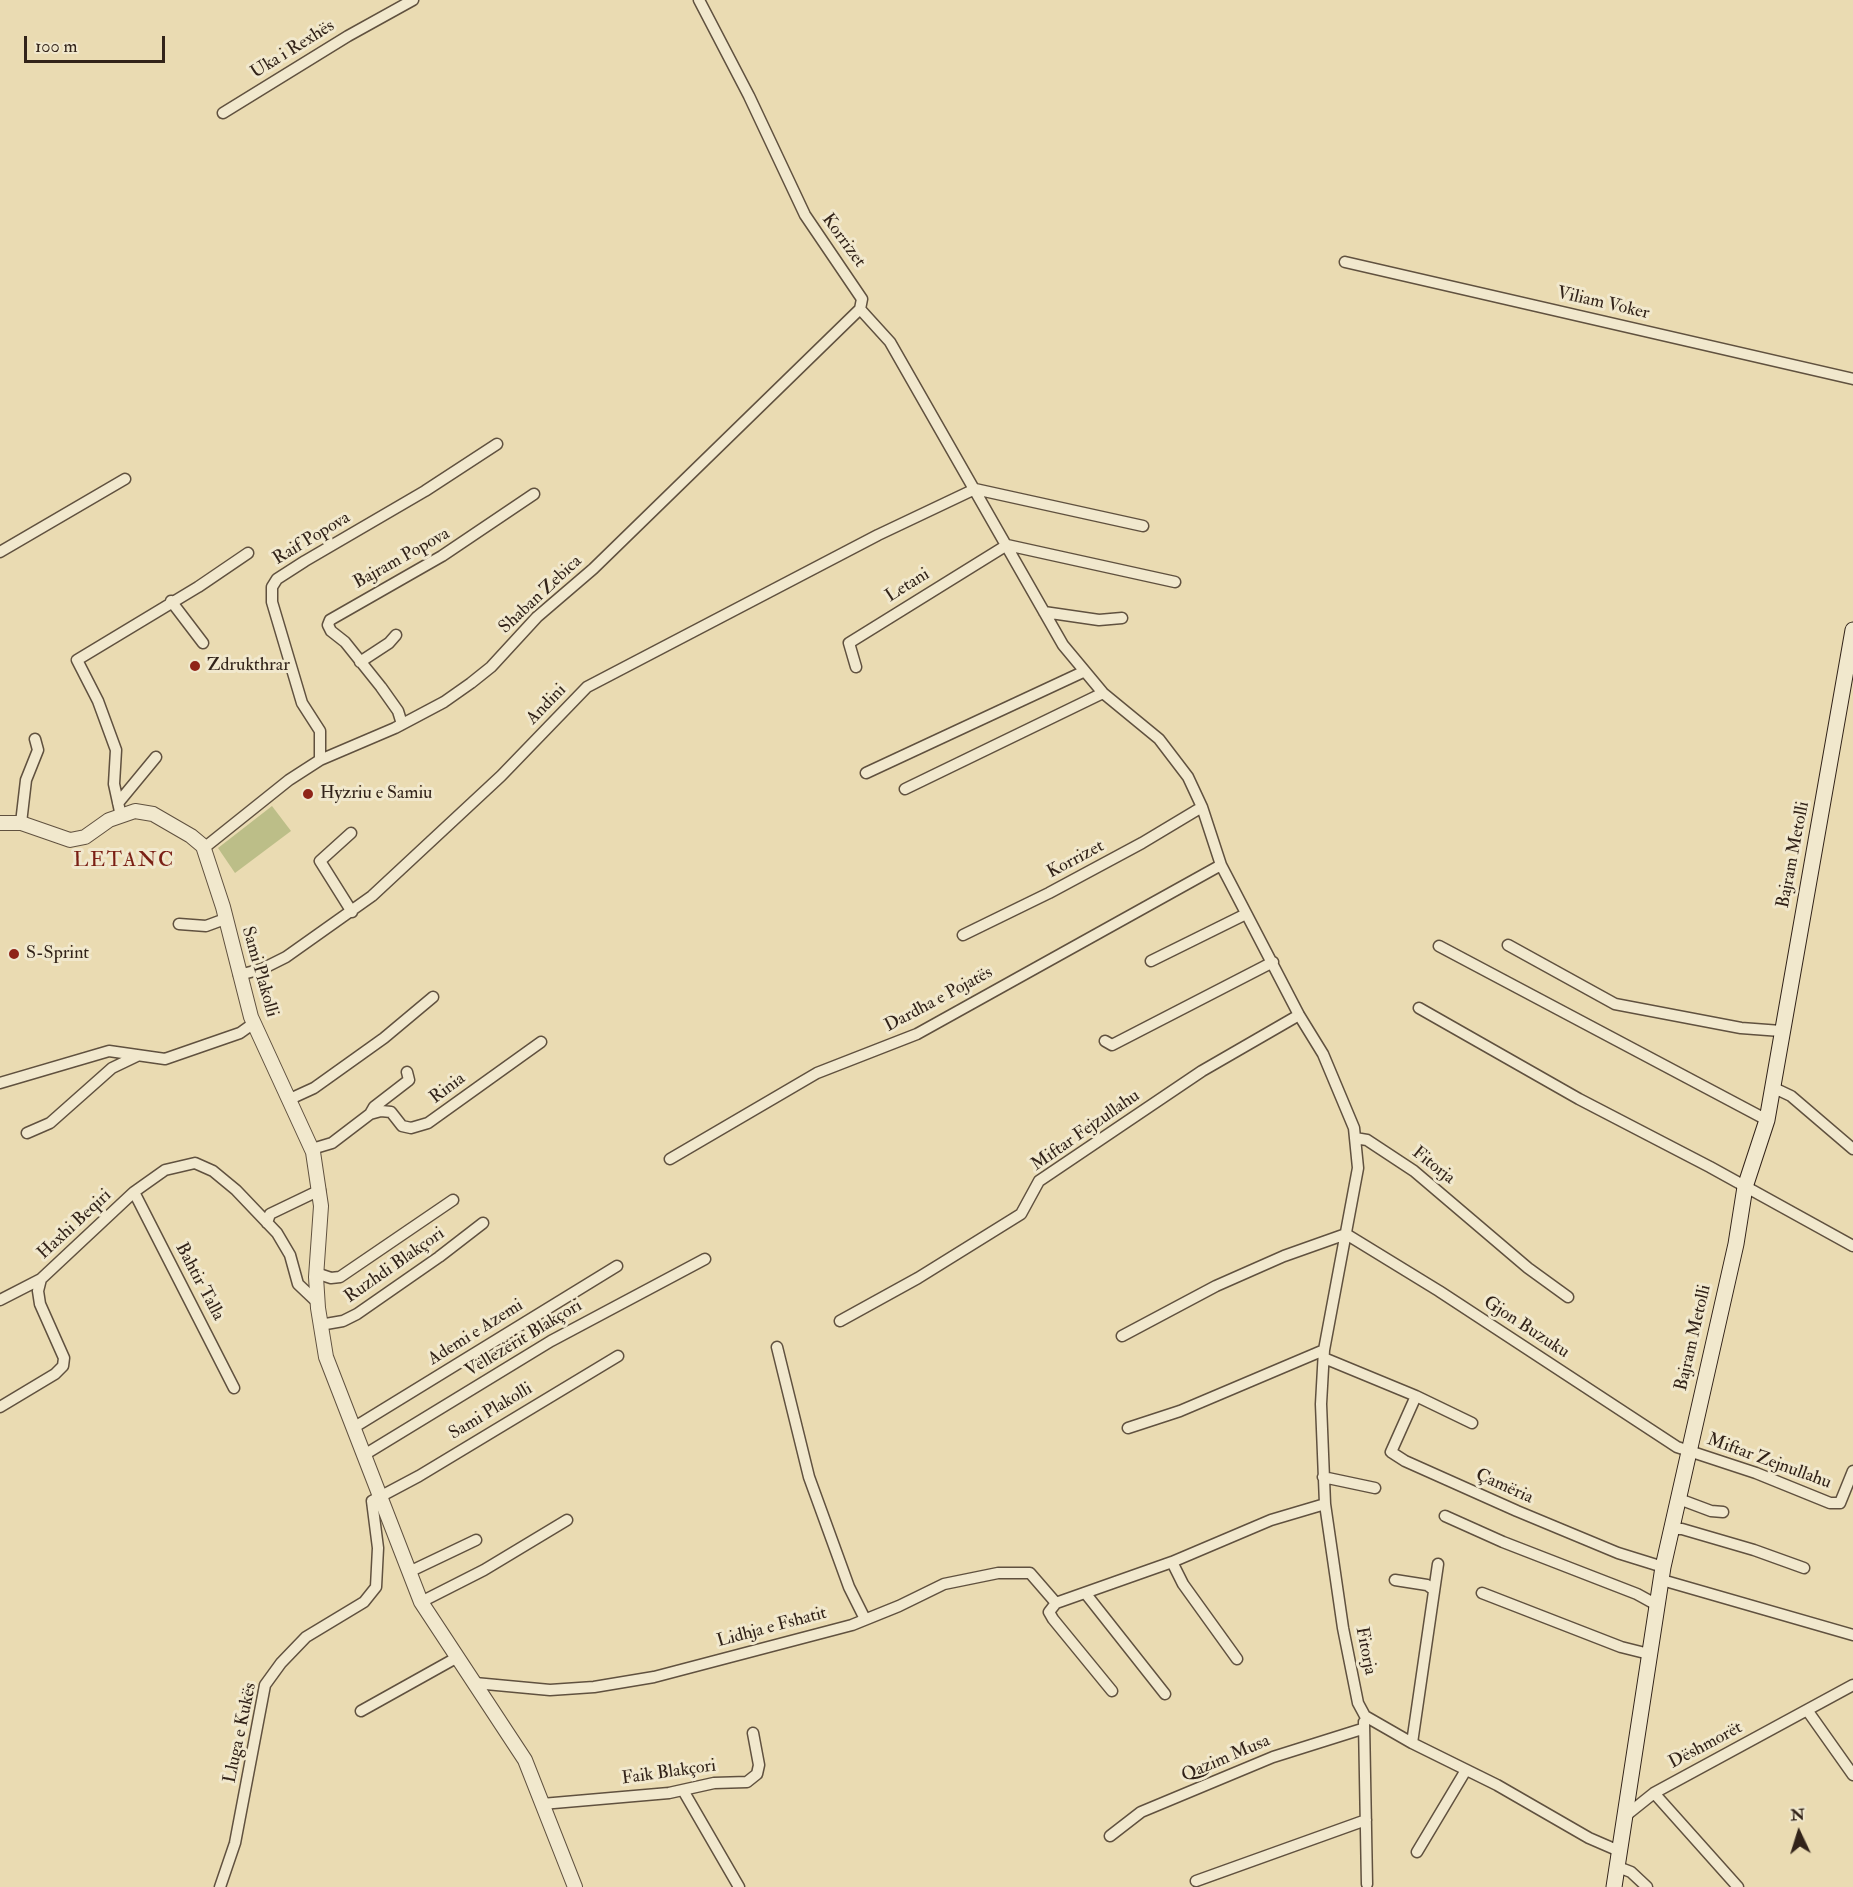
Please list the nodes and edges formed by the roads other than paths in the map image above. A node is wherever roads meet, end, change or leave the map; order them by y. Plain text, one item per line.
1 (413, 0) edge
2 (699, 0) edge
3 (223, 113) dead end
4 (1345, 262) dead end
5 (860, 309) junction
6 (1853, 379) edge
7 (496, 444) dead end
8 (125, 479) dead end
9 (975, 489) junction
10 (534, 494) dead end
11 (1143, 526) dead end
12 (1007, 544) junction
13 (0, 552) edge
14 (248, 553) dead end
15 (1175, 582) dead end
16 (171, 601) junction
17 (1044, 612) junction
18 (1122, 618) dead end
19 (1853, 630) edge
20 (396, 635) dead end
21 (204, 643) dead end
22 (360, 662) junction
23 (856, 667) dead end
24 (1083, 672) junction
25 (1103, 693) junction
26 (1847, 693) edge
27 (402, 724) junction
28 (34, 739) dead end
29 (156, 757) dead end
30 (320, 760) junction
31 (866, 773) dead end
32 (905, 789) dead end
33 (1202, 807) junction
34 (120, 809) junction
35 (0, 823) edge
36 (21, 823) junction
37 (351, 833) dead end
38 (204, 848) junction
39 (1221, 865) junction
40 (352, 912) junction
41 (1246, 914) junction
42 (225, 919) junction
43 (179, 924) dead end
44 (963, 935) dead end
45 (1508, 945) dead end
46 (1439, 946) dead end
47 (1151, 961) dead end
48 (1273, 962) junction
49 (239, 975) junction
50 (433, 997) dead end
51 (1419, 1008) dead end
52 (1299, 1015) junction
53 (254, 1023) junction
54 (1781, 1031) junction
55 (1105, 1041) dead end
56 (541, 1042) dead end
57 (137, 1056) junction
58 (407, 1072) dead end
59 (0, 1083) edge
60 (1772, 1087) junction
61 (290, 1099) junction
62 (370, 1114) junction
63 (1767, 1120) junction
64 (27, 1133) dead end
65 (1356, 1138) junction
66 (312, 1149) junction
67 (1853, 1149) edge
68 (670, 1159) dead end
69 (1744, 1187) junction
70 (320, 1190) junction
71 (134, 1192) junction
72 (453, 1200) dead end
73 (267, 1223) junction
74 (483, 1223) dead end
75 (1346, 1234) junction
76 (1853, 1246) edge
77 (705, 1259) dead end
78 (617, 1266) dead end
79 (316, 1273) junction
80 (41, 1279) junction
81 (1568, 1297) dead end
82 (0, 1300) edge
83 (317, 1302) junction
84 (840, 1321) dead end
85 (320, 1325) junction
86 (1122, 1336) dead end
87 (777, 1347) dead end
88 (1324, 1354) junction
89 (618, 1356) dead end
90 (234, 1388) dead end
91 (1416, 1396) junction
92 (0, 1407) edge
93 (1472, 1423) dead end
94 (353, 1428) junction
95 (1128, 1428) dead end
96 (1688, 1450) junction
97 (364, 1455) junction
98 (1853, 1472) edge
99 (1323, 1477) junction
100 (1375, 1488) dead end
101 (381, 1496) junction
102 (1679, 1498) junction
103 (1325, 1504) junction
104 (1723, 1512) dead end
105 (1445, 1516) dead end
106 (567, 1520) dead end
107 (1672, 1529) junction
108 (476, 1540) dead end
109 (1172, 1562) junction
110 (1437, 1564) dead end
111 (1804, 1568) dead end
112 (411, 1571) junction
113 (1663, 1573) junction
114 (1395, 1580) dead end
115 (1434, 1590) junction
116 (1482, 1593) dead end
117 (1086, 1594) junction
118 (421, 1602) junction
119 (1056, 1603) junction
120 (1657, 1605) junction
121 (865, 1619) junction
122 (1853, 1635) edge
123 (1649, 1654) junction
124 (456, 1658) junction
125 (1237, 1659) dead end
126 (475, 1683) junction
127 (1853, 1685) edge
128 (1112, 1691) dead end
129 (1165, 1694) dead end
130 (1807, 1710) junction
131 (361, 1711) dead end
132 (1365, 1716) junction
133 (1362, 1729) junction
134 (753, 1733) dead end
135 (1412, 1743) junction
136 (1466, 1770) junction
137 (1853, 1775) edge
138 (684, 1792) junction
139 (1654, 1793) junction
140 (542, 1804) junction
141 (1624, 1818) junction
142 (1366, 1820) junction
143 (1110, 1836) dead end
144 (1417, 1852) dead end
145 (1618, 1859) junction
146 (1196, 1881) dead end
147 (1366, 1886) edge
148 (220, 1887) edge
149 (575, 1887) edge
150 (739, 1887) edge
151 (1614, 1887) edge
152 (1647, 1887) edge
153 (1738, 1887) edge

1 - 3 street, Uka i Rexhës
2 - 5 street, Korrizet
4 - 6 street, Viliam Voker
5 - 9 street, Korrizet
5 - 27 street, Shaban Zebica
7 - 30 street, Raif Popova
8 - 13 street
9 - 11 street
9 - 12 street, Korrizet
9 - 40 street, Andini
10 - 22 street, Bajram Popova
12 - 15 street
12 - 17 street, Korrizet
12 - 23 street, Letani
14 - 16 street
16 - 21 street
16 - 34 street
17 - 18 street
17 - 24 street, Korrizet
19 - 26 main road, Bajram Metolli
20 - 22 street
22 - 27 street, Bajram Popova
24 - 25 street, Korrizet
24 - 31 street
25 - 32 street
25 - 33 street, Korrizet
26 - 54 main road, Bajram Metolli
27 - 30 street, Shaban Zebica
28 - 36 street
29 - 34 street
30 - 38 street, Shaban Zebica
33 - 39 street, Korrizet
33 - 44 street, Korrizet
34 - 36 street
34 - 38 street
35 - 36 street
37 - 40 street
38 - 42 street, Sami Plakolli
39 - 41 street, Fitorja
39 - 68 street, Dardha e Pojatës
40 - 49 street, Andini
41 - 47 street
41 - 48 street, Fitorja
42 - 43 street, Sami Plakolli
42 - 49 street, Sami Plakolli
45 - 54 street
46 - 63 street
48 - 52 street, Fitorja
48 - 55 street
49 - 53 street, Sami Plakolli
50 - 61 street
51 - 69 street
52 - 65 street, Fitorja
52 - 84 street, Miftar Fejzullahu
53 - 57 street
53 - 61 street, Sami Plakolli
54 - 60 main road, Bajram Metolli
56 - 62 street, Rinia
57 - 59 street
57 - 64 street
58 - 62 street, Rinia
60 - 63 main road, Bajram Metolli
60 - 67 street
61 - 66 street, Sami Plakolli
62 - 66 street, Rinia
63 - 69 main road, Bajram Metolli
65 - 75 street, Fitorja
65 - 81 street, Fitorja
66 - 70 street, Sami Plakolli
69 - 76 street
69 - 96 main road, Bajram Metolli
70 - 73 street
70 - 79 street, Sami Plakolli
71 - 73 street, Haxhi Beqiri
71 - 80 street, Haxhi Beqiri
71 - 90 street, Bahtir Talla
72 - 79 street
73 - 83 street, Haxhi Beqiri
74 - 85 street, Ruzhdi Blakçori
75 - 86 street
75 - 88 street, Fitorja
75 - 96 street, Gjon Buzuku
77 - 97 street, Vëllezërit Blakçori
78 - 94 street, Ademi e Azemi
79 - 83 street, Sami Plakolli
80 - 82 street
80 - 92 street, Haxhi Beqiri
83 - 85 street, Sami Plakolli
85 - 94 street, Sami Plakolli
87 - 121 street
88 - 91 street
88 - 95 street
88 - 99 street, Fitorja
89 - 101 street, Sami Plakolli
91 - 93 street
91 - 113 street, Çamëria
94 - 97 street, Sami Plakolli
96 - 98 street, Miftar Zejnullahu
96 - 102 main road, Bajram Metolli
97 - 101 street, Sami Plakolli
99 - 100 street
99 - 103 street, Fitorja
101 - 112 street, Sami Plakolli
101 - 148 street, Lluga e Kukës
102 - 104 street
102 - 107 main road, Bajram Metolli
103 - 109 street
103 - 132 street, Fitorja
105 - 120 street
106 - 118 street
107 - 111 street
107 - 113 main road, Bajram Metolli
108 - 112 street
109 - 117 street
109 - 125 street
110 - 115 street
112 - 118 street, Sami Plakolli
113 - 120 main road, Bajram Metolli
113 - 122 street
114 - 115 street
115 - 135 street
116 - 123 street
117 - 119 street
117 - 129 street
118 - 124 street, Sami Plakolli
119 - 121 street, Lidhja e Fshatit
119 - 128 street
120 - 123 main road, Bajram Metolli
121 - 126 street, Lidhja e Fshatit
123 - 141 main road, Bajram Metolli
124 - 126 street, Sami Plakolli
124 - 131 street
126 - 140 street, Sami Plakolli
127 - 130 street, Dëshmorët
130 - 137 street
130 - 139 street, Dëshmorët
132 - 133 street
132 - 135 street
133 - 142 street
133 - 143 street, Qazim Musa
134 - 138 street, Faik Blakçori
135 - 136 street
136 - 144 street
136 - 145 street
138 - 140 street, Faik Blakçori
138 - 150 street
139 - 141 street, Dëshmorët
139 - 153 street
140 - 149 street, Sami Plakolli
141 - 145 main road, Bajram Metolli
142 - 146 street
142 - 147 street
145 - 151 main road, Bajram Metolli
145 - 152 street

